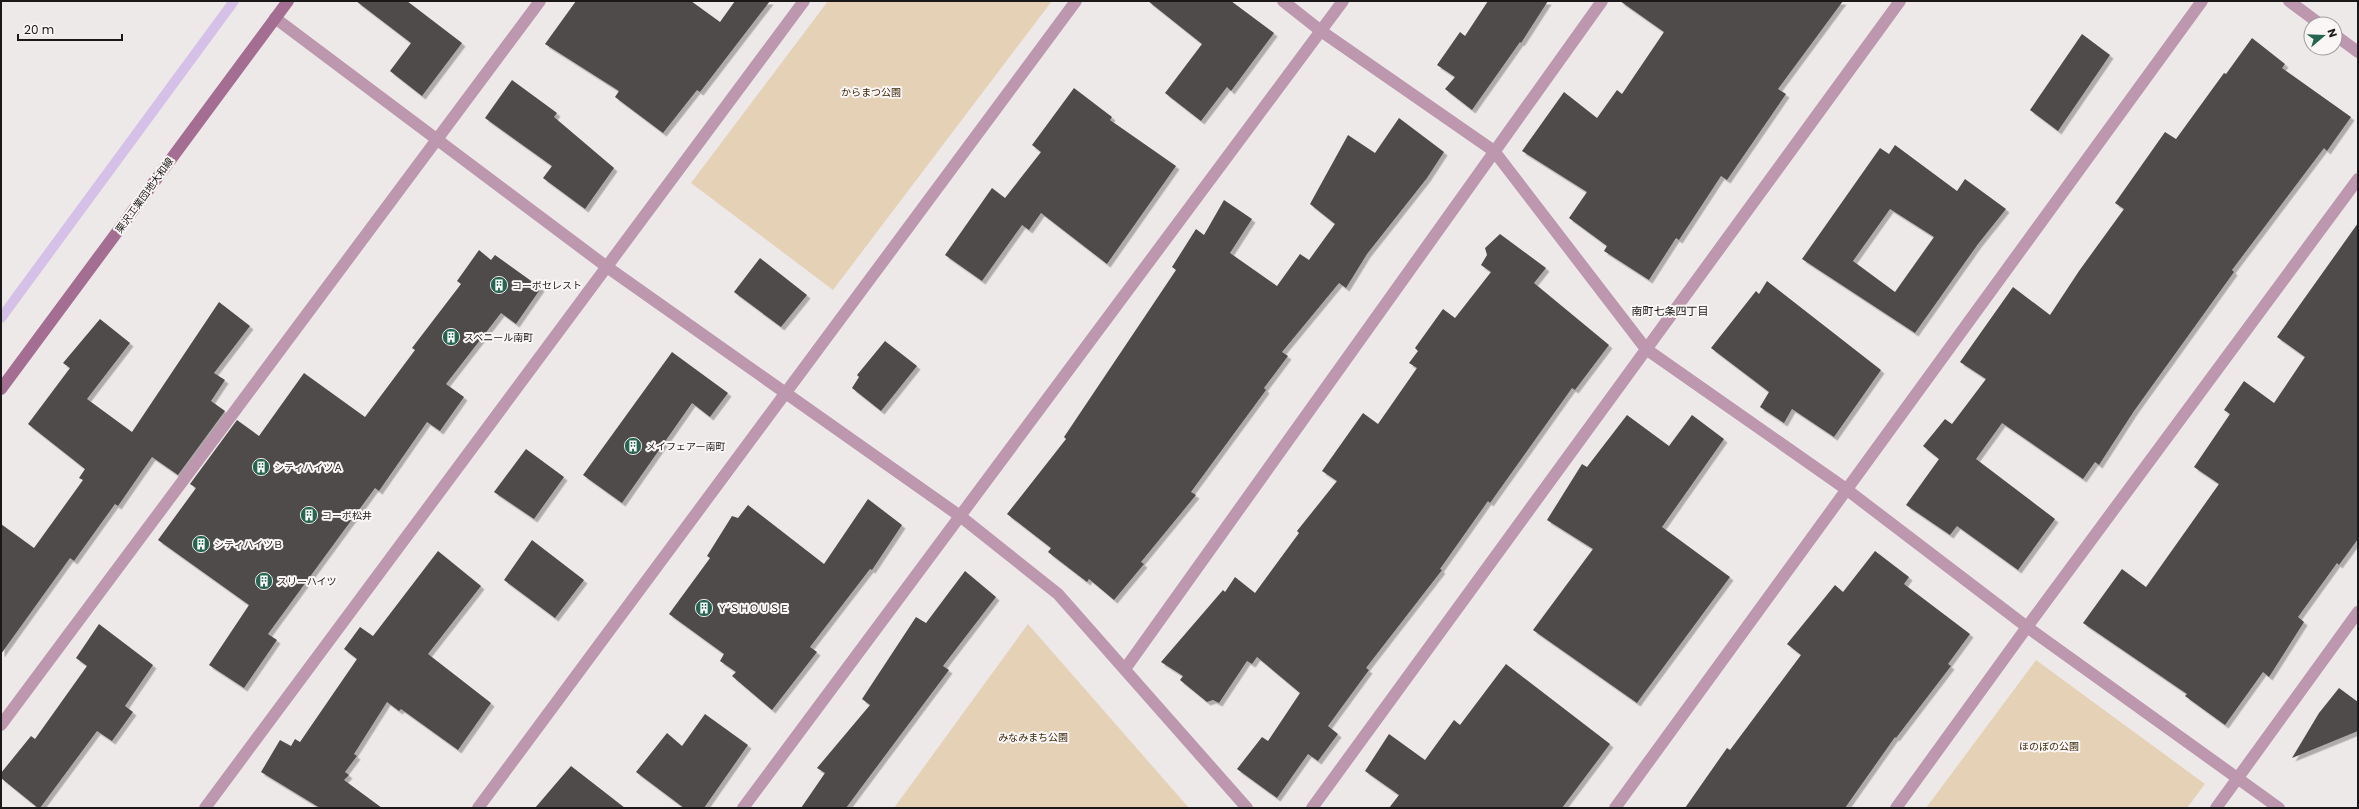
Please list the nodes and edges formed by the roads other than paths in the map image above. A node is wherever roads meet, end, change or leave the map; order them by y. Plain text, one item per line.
1 (288, 1) edge
2 (540, 1) edge
3 (804, 1) edge
4 (1076, 1) edge
5 (1283, 1) edge
6 (1343, 1) edge
7 (1602, 1) edge
8 (1900, 1) edge
9 (2202, 1) edge
10 (2290, 1) edge
11 (2310, 16) edge
12 (275, 18) junction
13 (1321, 30) junction
14 (2343, 41) edge
15 (2358, 52) edge
16 (436, 140) junction
17 (1494, 151) junction
18 (2358, 179) edge
19 (607, 267) junction
20 (1646, 349) junction
21 (1, 389) edge
22 (786, 393) junction
23 (1846, 490) junction
24 (960, 516) junction
25 (2358, 612) edge
26 (2027, 626) junction
27 (1125, 670) junction
28 (1, 726) edge
29 (2238, 779) junction
30 (205, 808) edge
31 (478, 808) edge
32 (742, 808) edge
33 (1247, 808) edge
34 (1312, 808) edge
35 (1615, 808) edge
36 (1896, 808) edge
37 (2216, 808) edge
38 (2279, 808) edge

1 - 12 main road, 栗沢工業団地大和線
2 - 16 street
3 - 19 street
4 - 22 street
5 - 13 street
6 - 13 street
7 - 17 street
8 - 20 street
9 - 23 street
10 - 11 street
12 - 16 street
12 - 21 main road, 栗沢工業団地大和線
13 - 17 street
13 - 24 street
14 - 15 street
16 - 19 street
16 - 28 street
17 - 20 street
17 - 27 street
18 - 26 street
19 - 22 street
19 - 30 street
20 - 23 street
20 - 34 street
22 - 24 street
22 - 31 street
23 - 26 street
23 - 35 street
24 - 27 street
24 - 32 street
25 - 29 street
26 - 29 street
26 - 36 street
27 - 33 street
29 - 37 street
29 - 38 street

